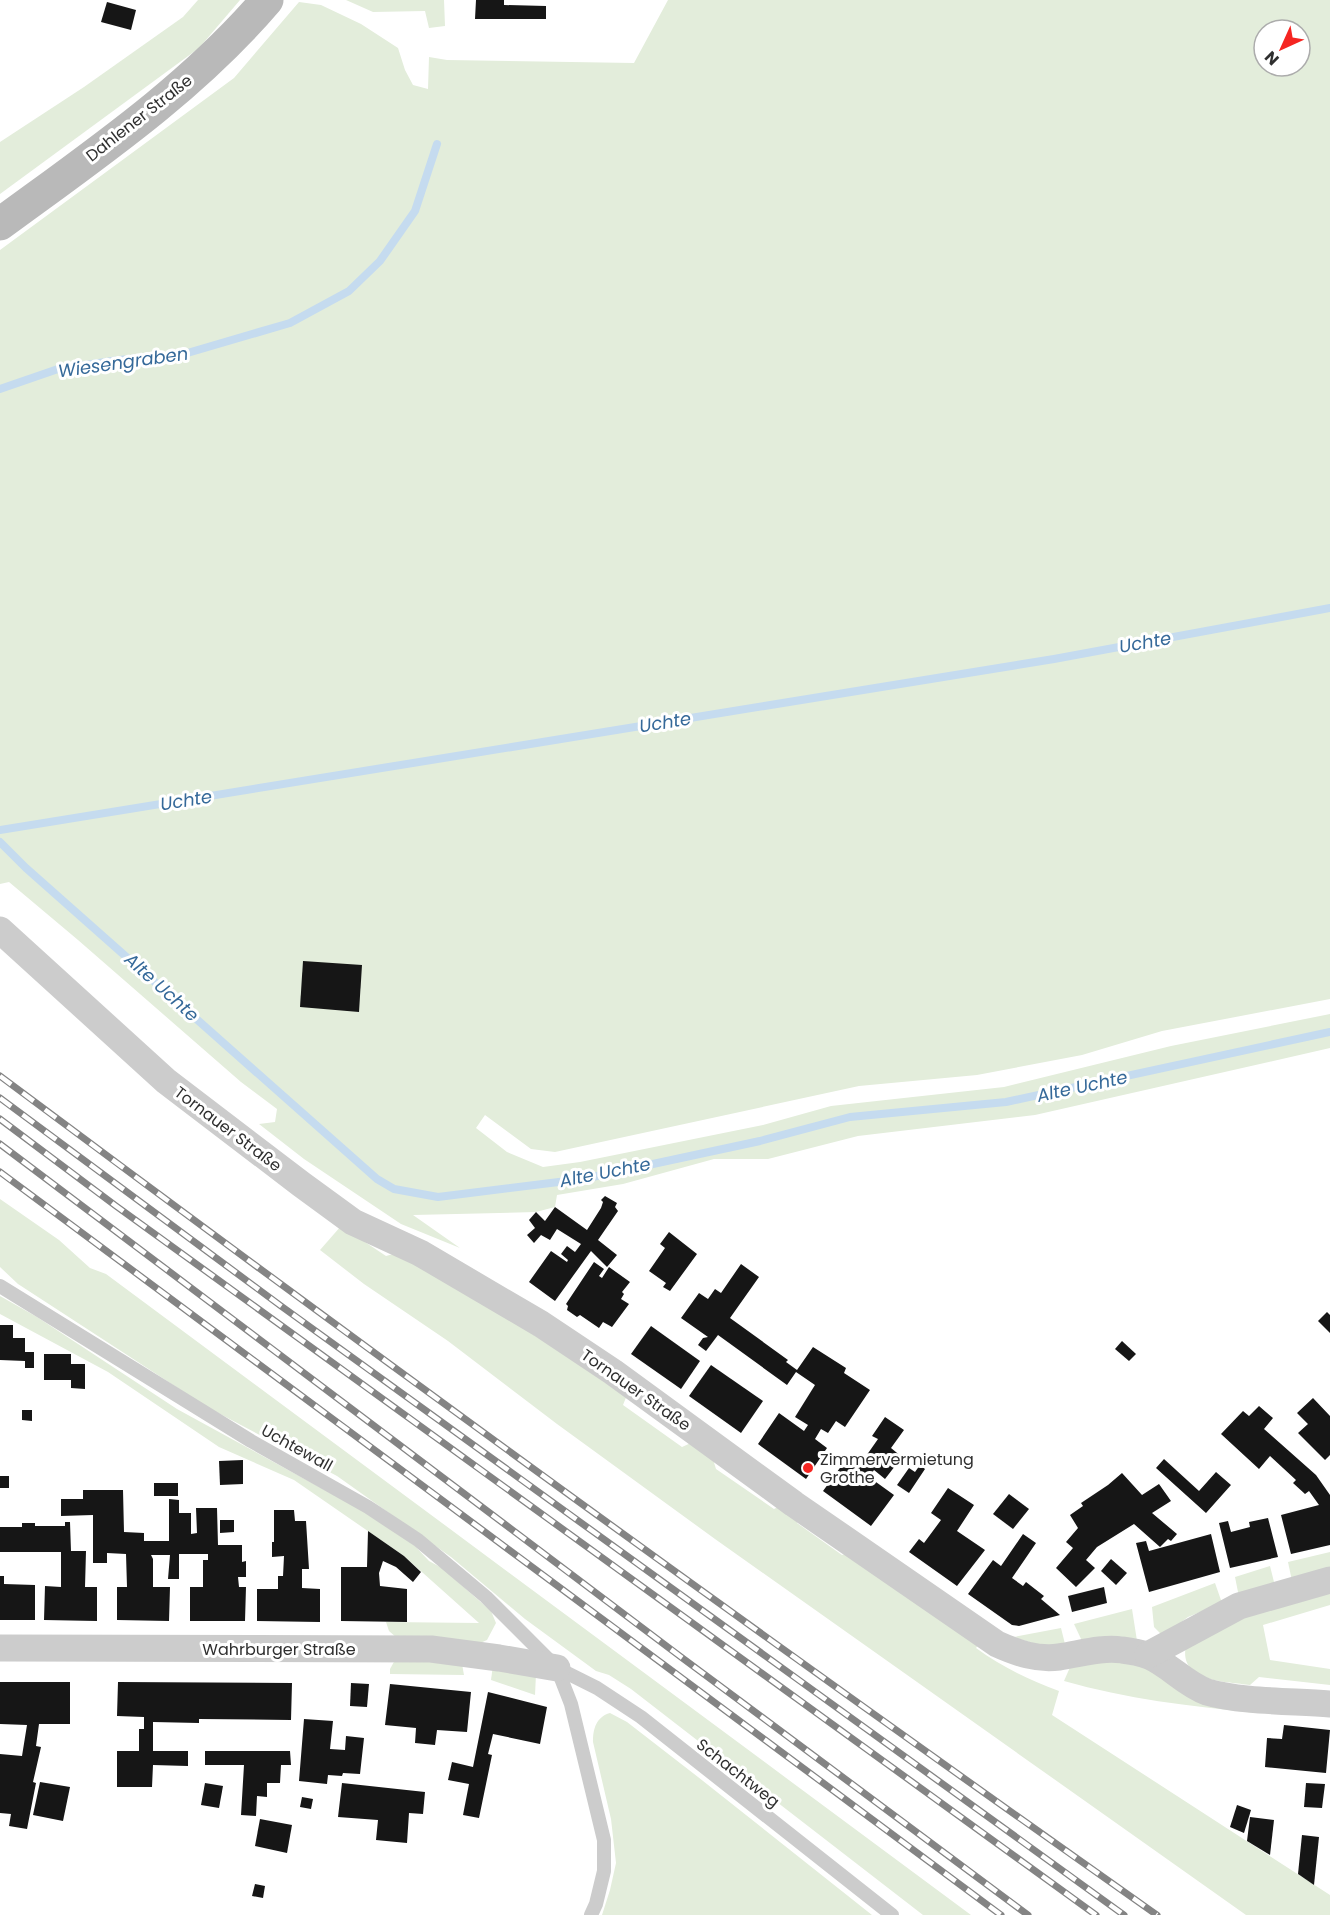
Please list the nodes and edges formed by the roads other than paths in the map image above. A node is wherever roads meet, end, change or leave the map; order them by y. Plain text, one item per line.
1 (267, 0) edge
2 (0, 224) edge
3 (0, 930) edge
4 (0, 1286) edge
5 (1330, 1580) edge
6 (0, 1648) edge
7 (1148, 1655) junction
8 (557, 1668) junction
9 (1330, 1704) edge
10 (591, 1915) edge
11 (892, 1915) edge

1 - 2 street, Dahlener Straße
3 - 7 street, Tornauer Straße
4 - 8 lane, Uchtewall
5 - 7 street
6 - 8 street, Wahrburger Straße
7 - 9 street, Tornauer Straße
8 - 10 lane
8 - 11 lane, Schachtweg

